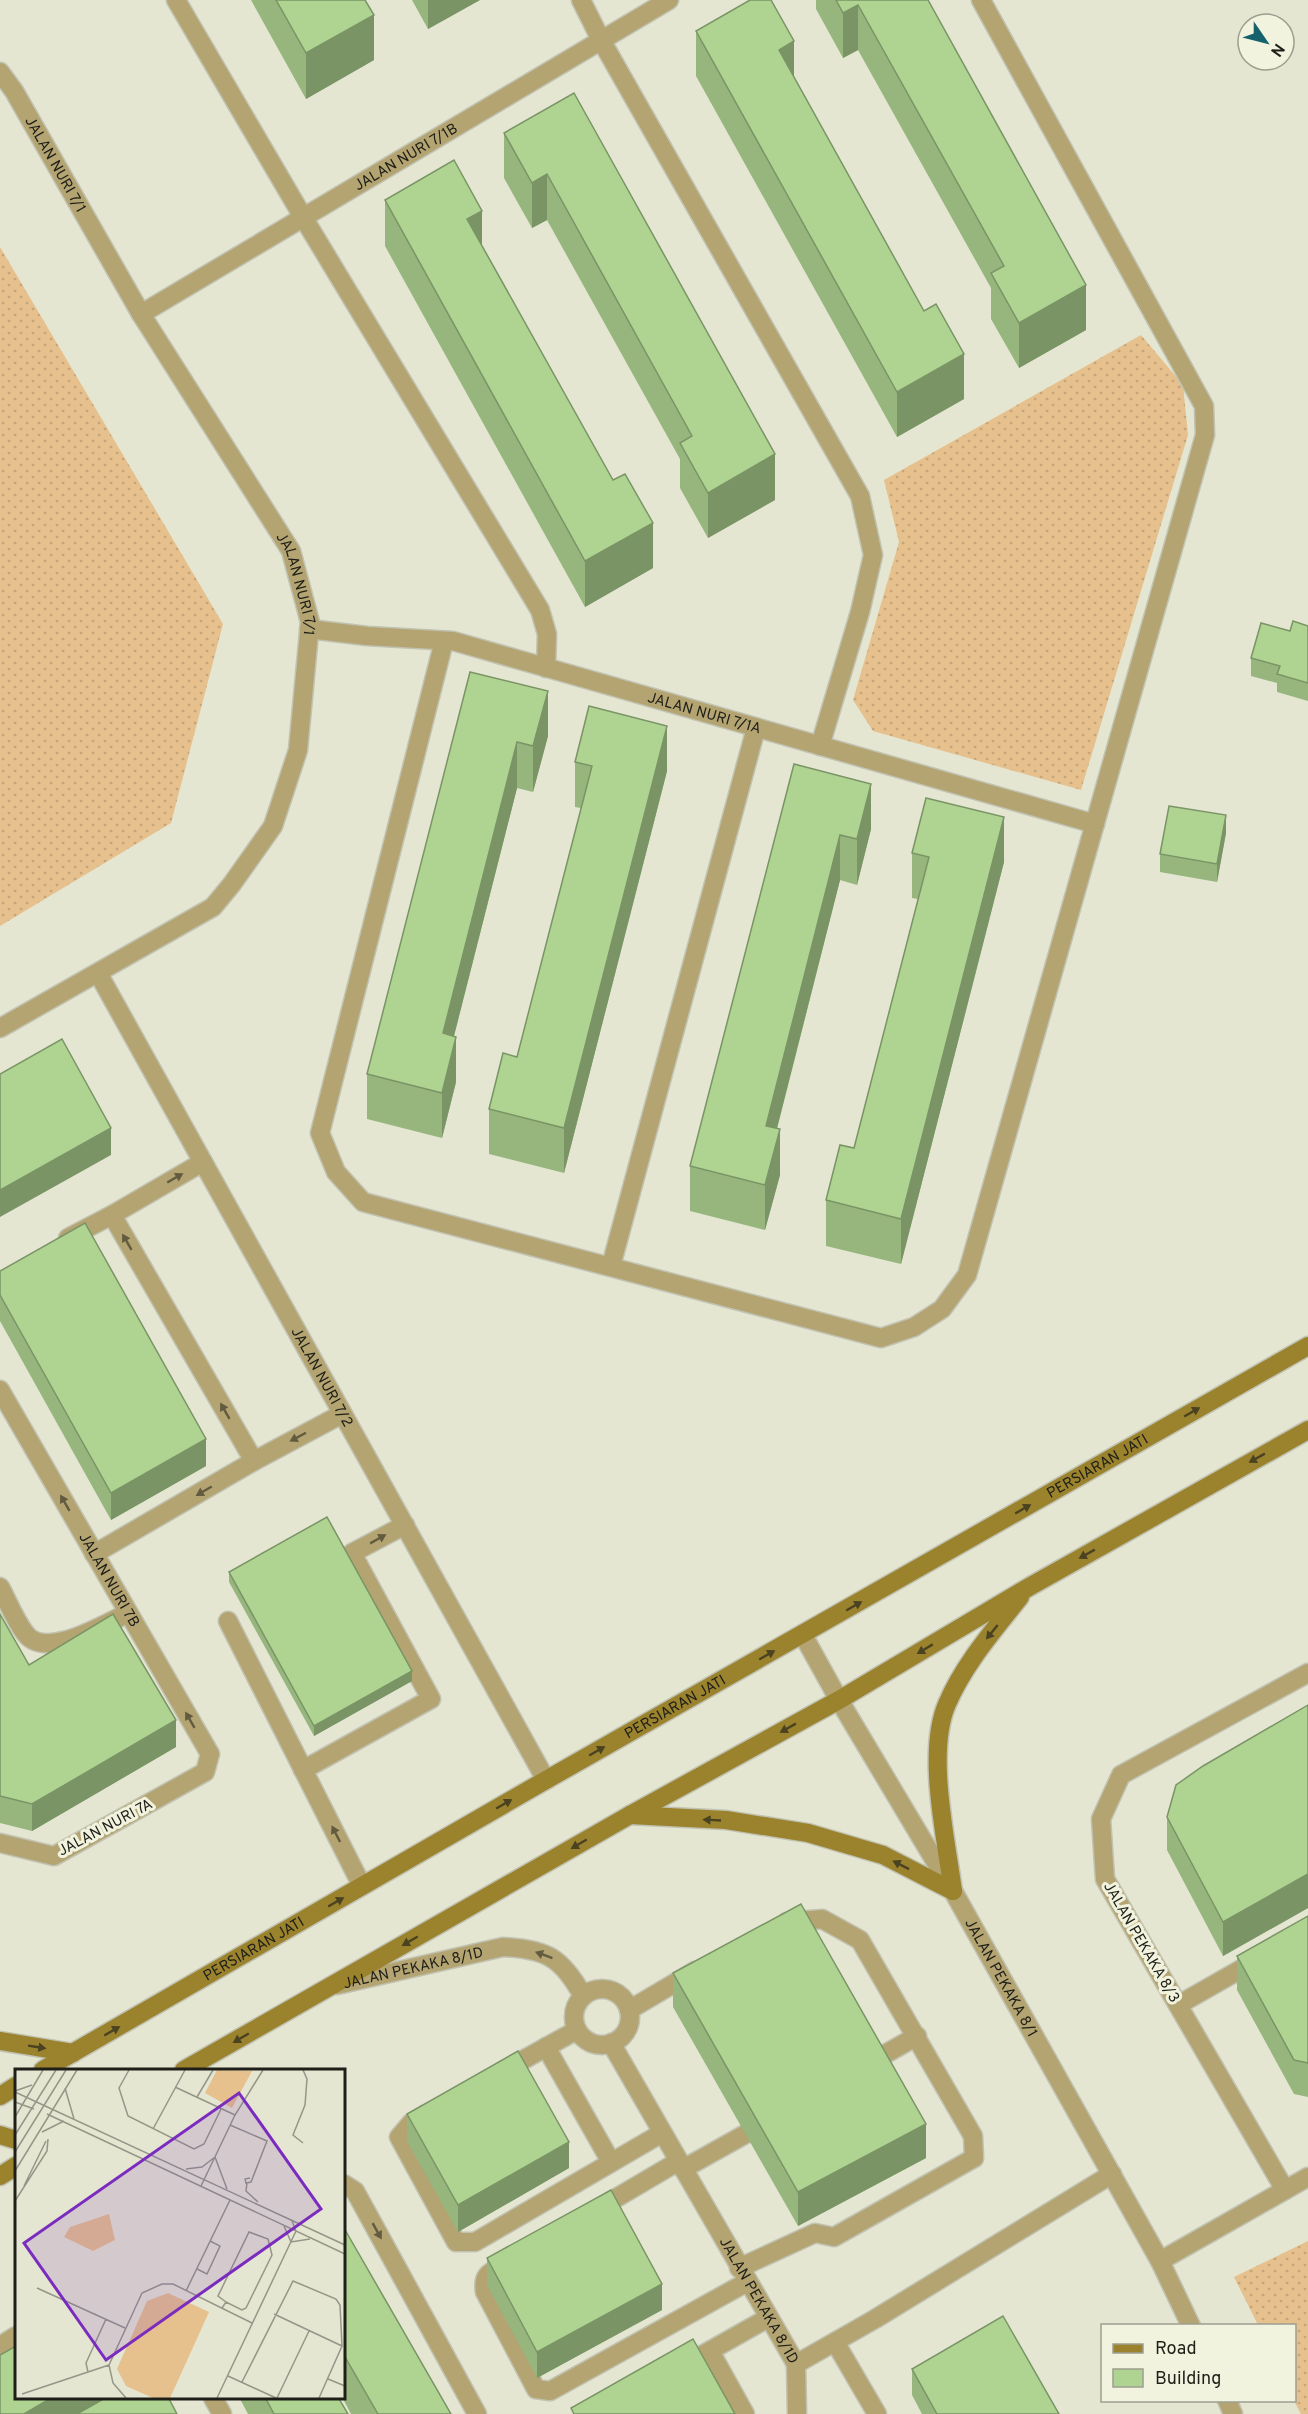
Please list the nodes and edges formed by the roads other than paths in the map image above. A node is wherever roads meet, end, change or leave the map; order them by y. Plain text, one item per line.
1 (177, 0) edge
2 (581, 0) edge
3 (669, 0) edge
4 (981, 0) edge
5 (601, 40) junction
6 (0, 72) edge
7 (303, 217) junction
8 (141, 314) junction
9 (309, 630) junction
10 (444, 641) junction
11 (546, 668) junction
12 (756, 728) junction
13 (820, 746) junction
14 (1095, 824) junction
15 (98, 973) junction
16 (0, 1028) edge
17 (203, 1162) junction
18 (112, 1215) junction
19 (51, 1247) edge
20 (611, 1266) junction
21 (1308, 1346) edge
22 (0, 1390) edge
23 (342, 1414) junction
24 (1308, 1430) edge
25 (254, 1461) junction
26 (405, 1525) junction
27 (94, 1554) junction
28 (0, 1587) edge
29 (1029, 1587) junction
30 (128, 1613) junction
31 (228, 1621) dead end
32 (803, 1635) junction
33 (1308, 1673) edge
34 (839, 1700) junction
35 (303, 1770) junction
36 (205, 1772) joint
37 (546, 1780) junction
38 (630, 1815) junction
39 (0, 1843) edge
40 (362, 1886) junction
41 (953, 1891) junction
42 (774, 1927) edge
43 (1268, 1953) edge
44 (706, 1965) edge
45 (676, 1981) junction
46 (330, 1987) junction
47 (582, 1996) junction
48 (688, 2002) edge
49 (1178, 2005) junction
50 (629, 2010) junction
51 (577, 2030) junction
52 (917, 2036) junction
53 (0, 2041) edge
54 (611, 2043) junction
55 (546, 2047) junction
56 (73, 2053) junction
57 (45, 2069) edge
58 (186, 2069) edge
59 (847, 2076) edge
60 (483, 2082) edge
61 (15, 2087) edge
62 (0, 2096) edge
63 (442, 2105) edge
64 (787, 2110) edge
65 (662, 2133) junction
66 (0, 2135) edge
67 (15, 2140) edge
68 (611, 2162) junction
69 (15, 2167) edge
70 (683, 2169) junction
71 (1112, 2174) junction
72 (0, 2176) edge
73 (1308, 2177) edge
74 (345, 2185) edge
75 (1285, 2190) junction
76 (578, 2221) edge
77 (518, 2257) edge
78 (1160, 2261) junction
79 (743, 2275) junction
80 (768, 2318) junction
81 (1191, 2324) edge
82 (15, 2337) edge
83 (836, 2342) junction
84 (0, 2346) edge
85 (710, 2351) junction
86 (796, 2364) junction
87 (669, 2374) edge
88 (214, 2399) edge
89 (222, 2414) edge
90 (477, 2414) edge
91 (745, 2414) edge
92 (797, 2414) edge
93 (877, 2414) edge

1 - 7 street
2 - 5 street
3 - 5 street, JALAN NURI 7/1B
4 - 14 street
5 - 7 street, JALAN NURI 7/1B
5 - 13 street
6 - 8 street, JALAN NURI 7/1
7 - 8 street, JALAN NURI 7/1B
7 - 11 street
8 - 9 street, JALAN NURI 7/1
9 - 10 street, JALAN NURI 7/1A
9 - 15 street, JALAN NURI 7/1
10 - 11 street, JALAN NURI 7/1A
10 - 20 street
11 - 12 street, JALAN NURI 7/1A
12 - 13 street, JALAN NURI 7/1A
12 - 20 street
13 - 14 street, JALAN NURI 7/1A
14 - 20 street
15 - 16 street, JALAN NURI 7/1
15 - 17 street, JALAN NURI 7/2
18 -> 17 street
17 - 23 street, JALAN NURI 7/2
18 - 19 street
25 -> 18 street
32 -> 21 main road, PERSIARAN JATI
27 -> 22 street, JALAN NURI 7B
23 -> 25 street
23 - 26 street, JALAN NURI 7/2
24 -> 29 main road
25 -> 27 street
35 -> 26 street
26 - 37 street, JALAN NURI 7/2
27 - 30 street, JALAN NURI 7B
28 - 30 street
29 -> 34 main road
29 -> 41 main road
36 -> 30 street, JALAN NURI 7B
31 - 35 street
32 - 34 street, JALAN PEKAKA 8/1
37 -> 32 main road, PERSIARAN JATI
33 - 49 street, JALAN PEKAKA 8/3
34 -> 38 main road
34 - 41 street, JALAN PEKAKA 8/1
40 -> 35 street
36 - 39 street, JALAN NURI 7A
40 -> 37 main road, PERSIARAN JATI
41 -> 38 main road
38 -> 46 main road
56 -> 40 main road, PERSIARAN JATI
41 - 71 street, JALAN PEKAKA 8/1
42 - 52 street
43 - 49 street
44 - 45 street
45 - 48 street
45 - 50 street
47 -> 46 street, JALAN PEKAKA 8/1D
46 -> 58 main road
47 - 50 street
47 - 51 street
49 - 75 street, JALAN PEKAKA 8/3
50 - 54 street
51 - 54 street
51 - 55 street
52 - 59 street
52 - 79 street
53 -> 56 main road
54 - 65 street, JALAN PEKAKA 8/1D
55 - 60 street
55 - 68 street
56 - 57 main road, PERSIARAN JATI
61 - 62 main road
63 - 68 street
64 - 70 street
65 - 68 street
65 - 70 street, JALAN PEKAKA 8/1D
66 - 67 main road
69 - 72 main road
70 - 76 street
70 - 79 street, JALAN PEKAKA 8/1D
71 - 78 street, JALAN PEKAKA 8/1
71 - 83 street, JALAN PEKAKA 8/1D
73 - 75 street
74 -> 90 street
75 - 78 street
77 - 79 street
78 - 81 street, JALAN PEKAKA 8/1
79 - 80 street, JALAN PEKAKA 8/1D
80 - 85 street
80 - 86 street, JALAN PEKAKA 8/1D
82 - 84 street
83 - 86 street, JALAN PEKAKA 8/1D
83 - 93 street
85 - 87 street
85 - 91 street
86 - 92 street
88 - 89 street

